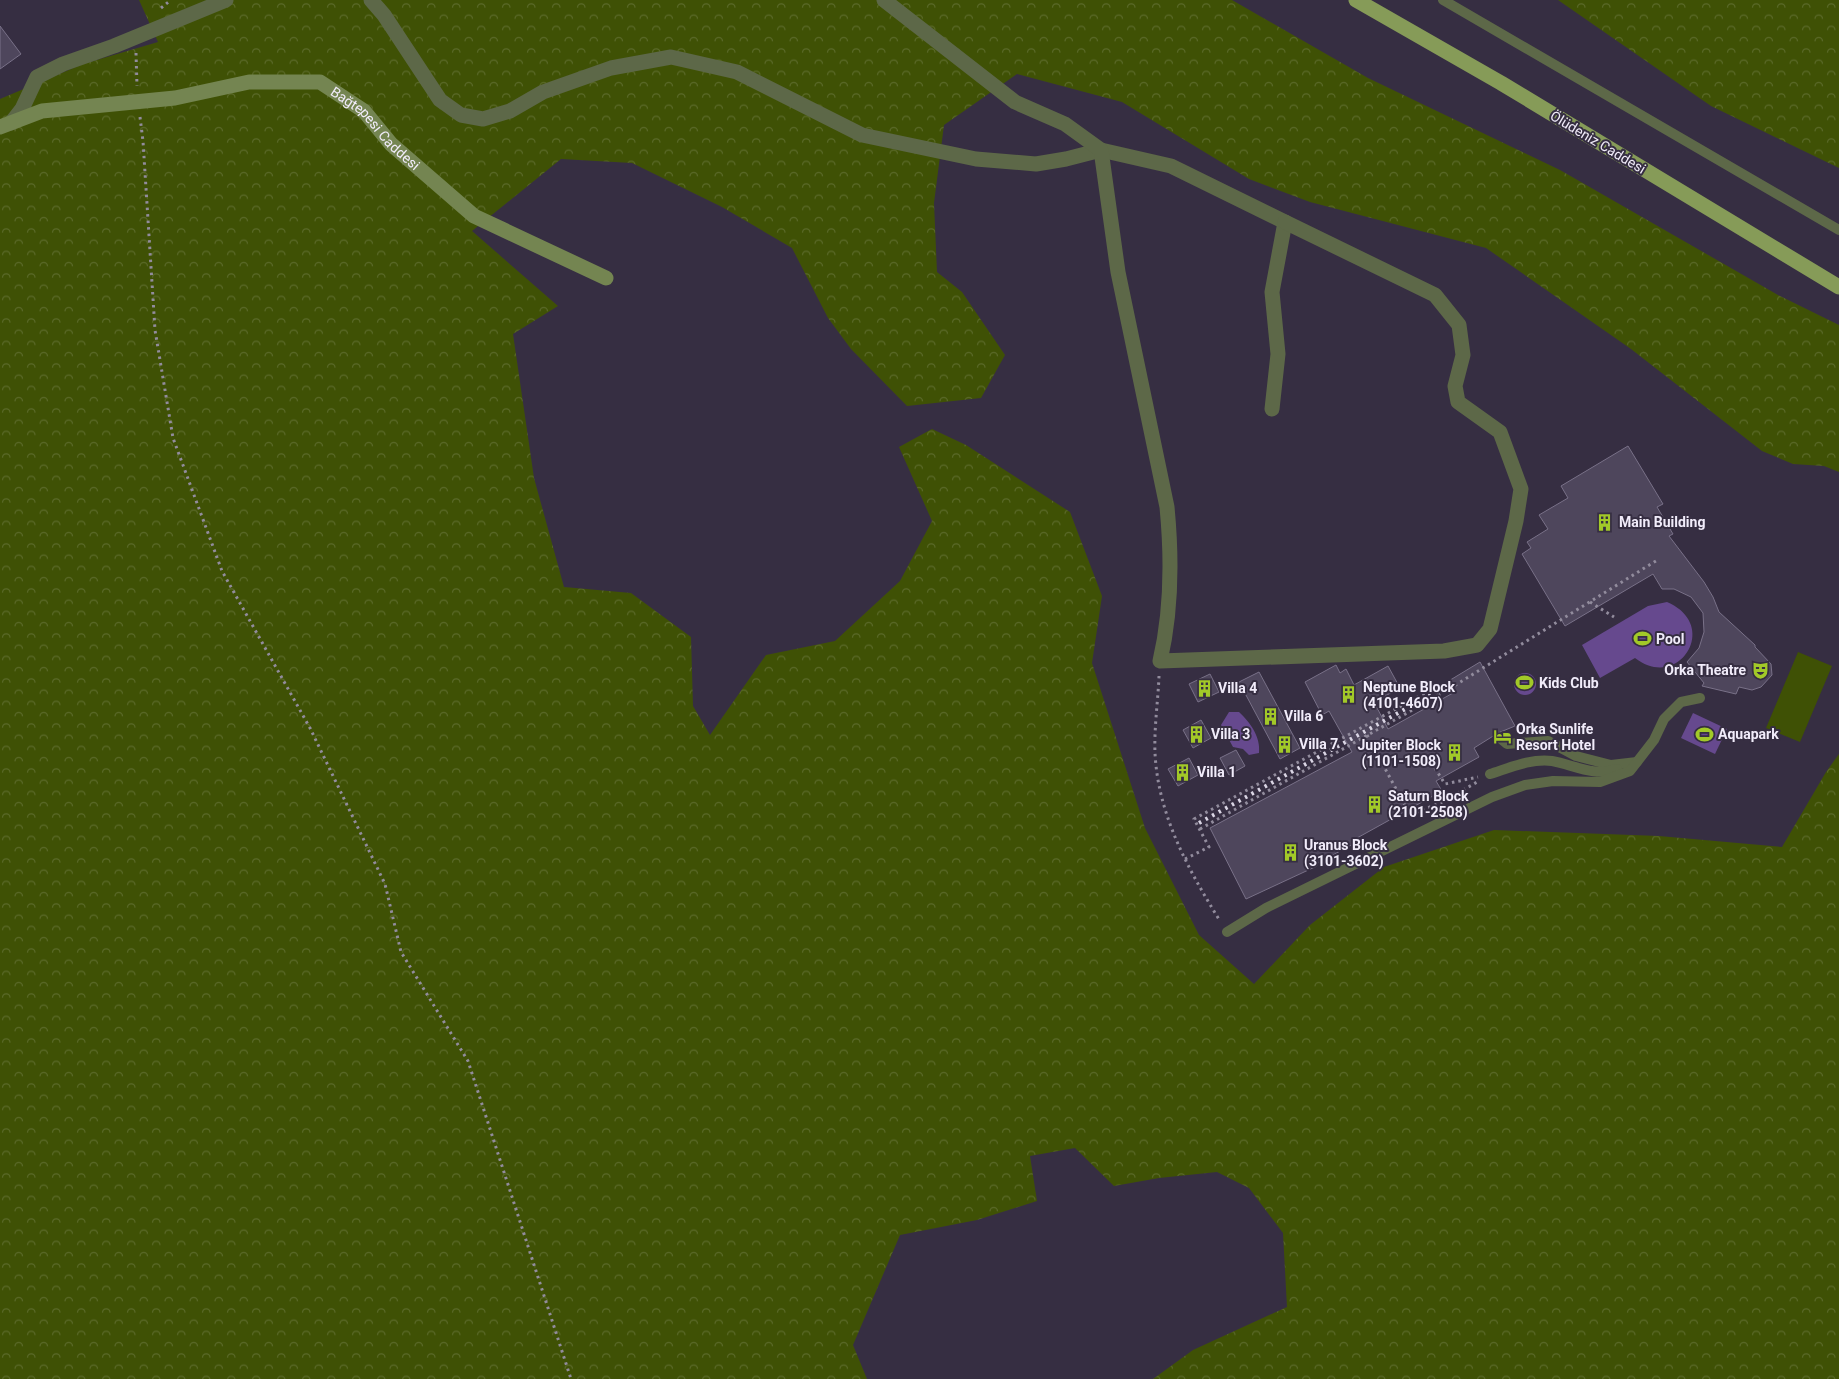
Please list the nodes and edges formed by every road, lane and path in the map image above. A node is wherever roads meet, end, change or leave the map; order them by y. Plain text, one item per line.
1 (226, 0) edge
2 (371, 0) edge
3 (884, 0) edge
4 (1356, 0) edge
5 (1443, 0) edge
6 (136, 37) junction
7 (137, 101) junction
8 (5, 125) edge
9 (1101, 150) junction
10 (1285, 222) junction
11 (1839, 230) edge
12 (606, 278) dead end
13 (1839, 287) edge
14 (1272, 409) dead end
15 (1659, 559) dead end
16 (1590, 602) junction
17 (1614, 617) dead end
18 (1160, 661) junction
19 (1441, 694) junction
20 (1700, 698) dead end
21 (1367, 735) junction
22 (1501, 739) dead end
23 (1428, 757) dead end
24 (1637, 762) junction
25 (1490, 774) junction
26 (1200, 829) junction
27 (1185, 859) junction
28 (1226, 932) joint
29 (570, 1379) edge

1 - 6 street
2 - 9 street
3 - 9 street
4 - 13 main road, Ölüdeniz Caddesi
5 - 11 lane
6 - 7 path
6 - 8 street
7 - 8 street, Bağtepesi Caddesi
7 - 12 street, Bağtepesi Caddesi
7 - 29 path
9 - 10 street
9 - 18 street
10 - 14 street
10 - 18 street
15 - 16 path
16 - 17 path
16 - 19 path
18 - 27 path
19 - 21 path
19 - 26 path
20 - 24 lane
21 - 25 path
21 - 26 path
22 - 24 lane
23 - 25 path
24 - 25 lane
24 - 28 lane
26 - 27 path
27 - 28 path

